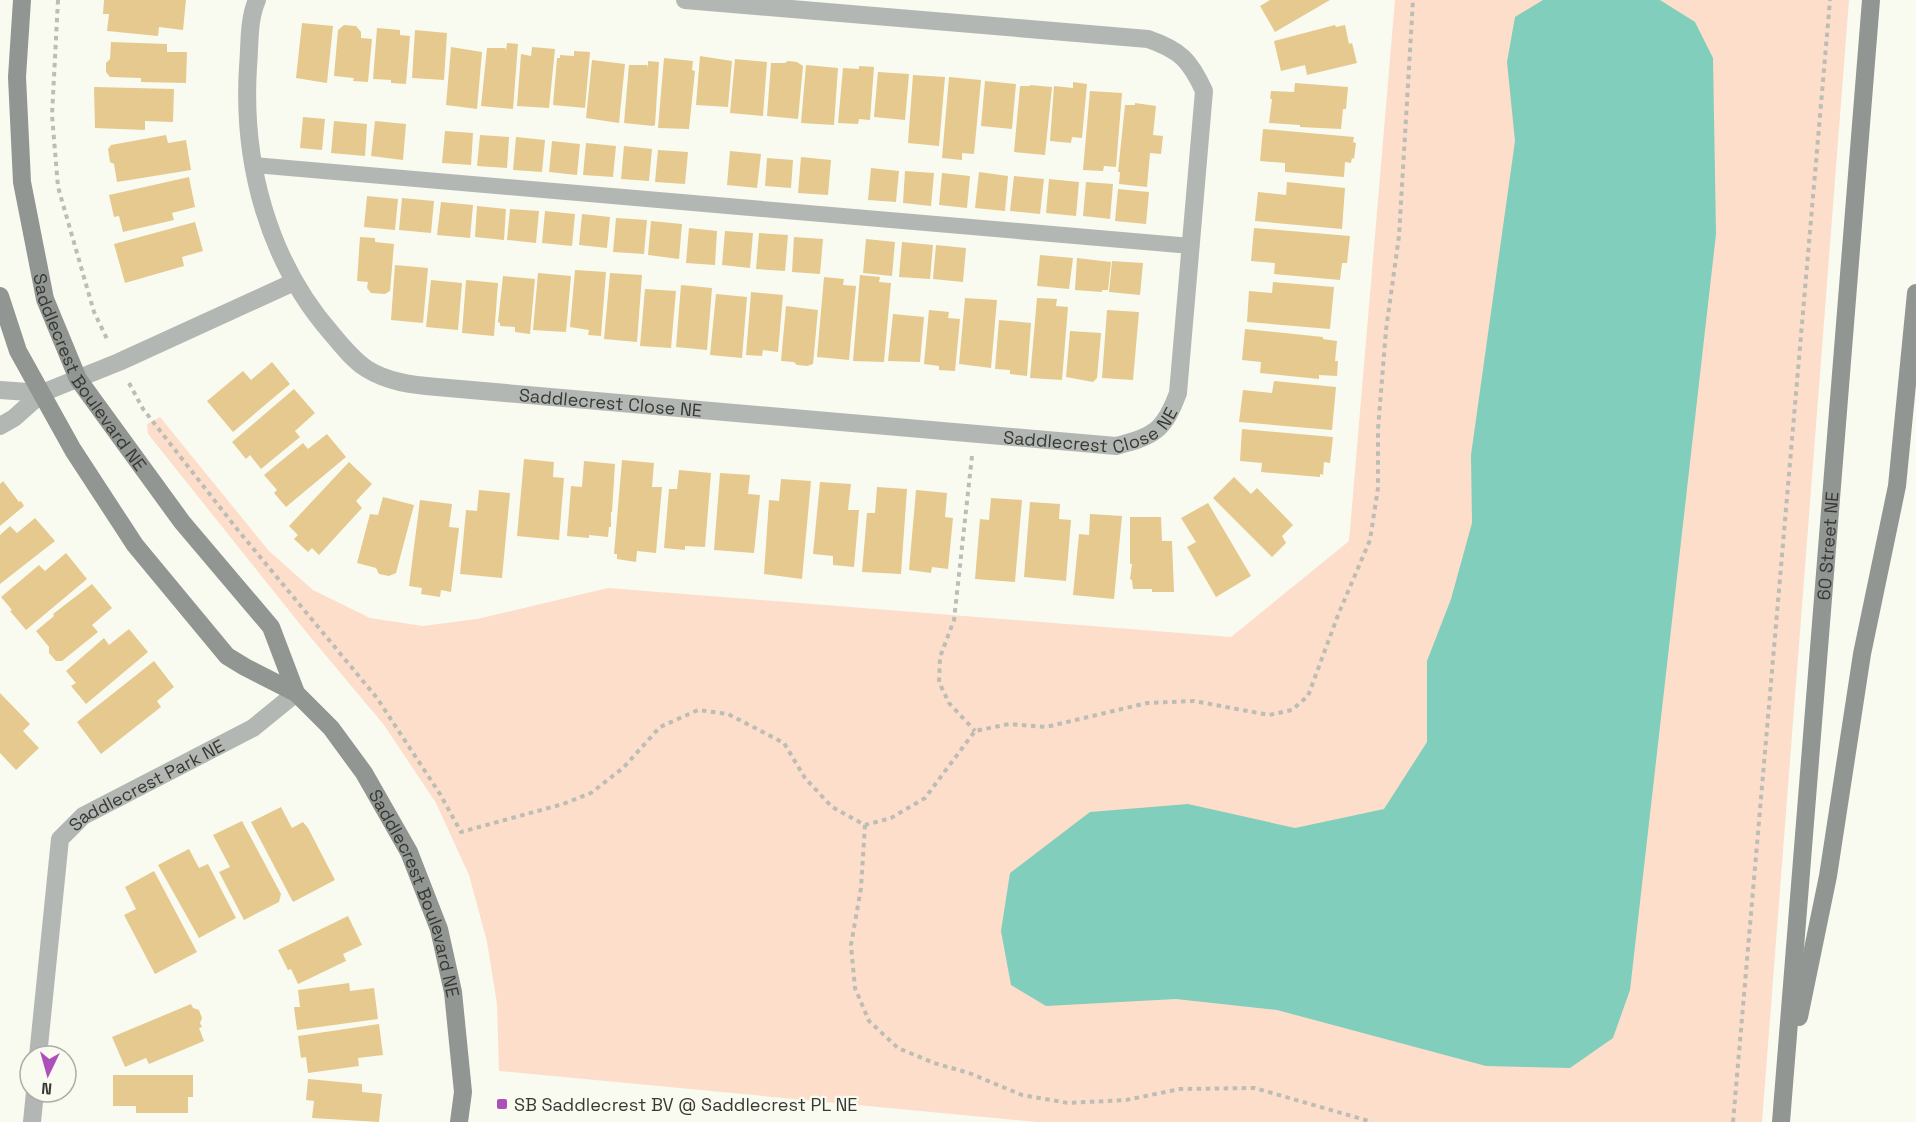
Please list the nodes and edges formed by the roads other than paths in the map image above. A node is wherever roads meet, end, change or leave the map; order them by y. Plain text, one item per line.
1 (22, 0) edge
2 (257, 0) edge
3 (685, 0) edge
4 (1871, 0) edge
5 (252, 165) junction
6 (1191, 246) junction
7 (294, 282) junction
8 (1916, 293) edge
9 (0, 296) edge
10 (1916, 334) edge
11 (1908, 373) junction
12 (78, 379) junction
13 (0, 390) edge
14 (42, 393) junction
15 (0, 426) edge
16 (296, 693) junction
17 (39, 1044) edge
18 (1783, 1092) junction
19 (34, 1104) edge
20 (32, 1122) edge
21 (459, 1122) edge
22 (1781, 1122) edge

1 - 12 main road, Saddlecrest Boulevard NE
2 - 5 street, Saddlecrest Close NE
3 - 6 street, Saddlecrest Close NE
4 - 18 main road, 60 Street NE
5 - 6 lane
5 - 7 street, Saddlecrest Close NE
6 - 7 street, Saddlecrest Close NE
7 - 12 street
8 - 11 main road, 60 Street NE
9 - 14 main road, Saddlecrest Boulevard NE
10 - 11 main road
11 - 18 main road, 60 Street NE
12 - 14 street
12 - 16 main road, Saddlecrest Boulevard NE
13 - 14 street
14 - 15 street
14 - 16 main road, Saddlecrest Boulevard NE
16 - 17 street, Saddlecrest Park NE
16 - 21 main road, Saddlecrest Boulevard NE
18 - 22 main road, 60 Street NE
19 - 20 street

